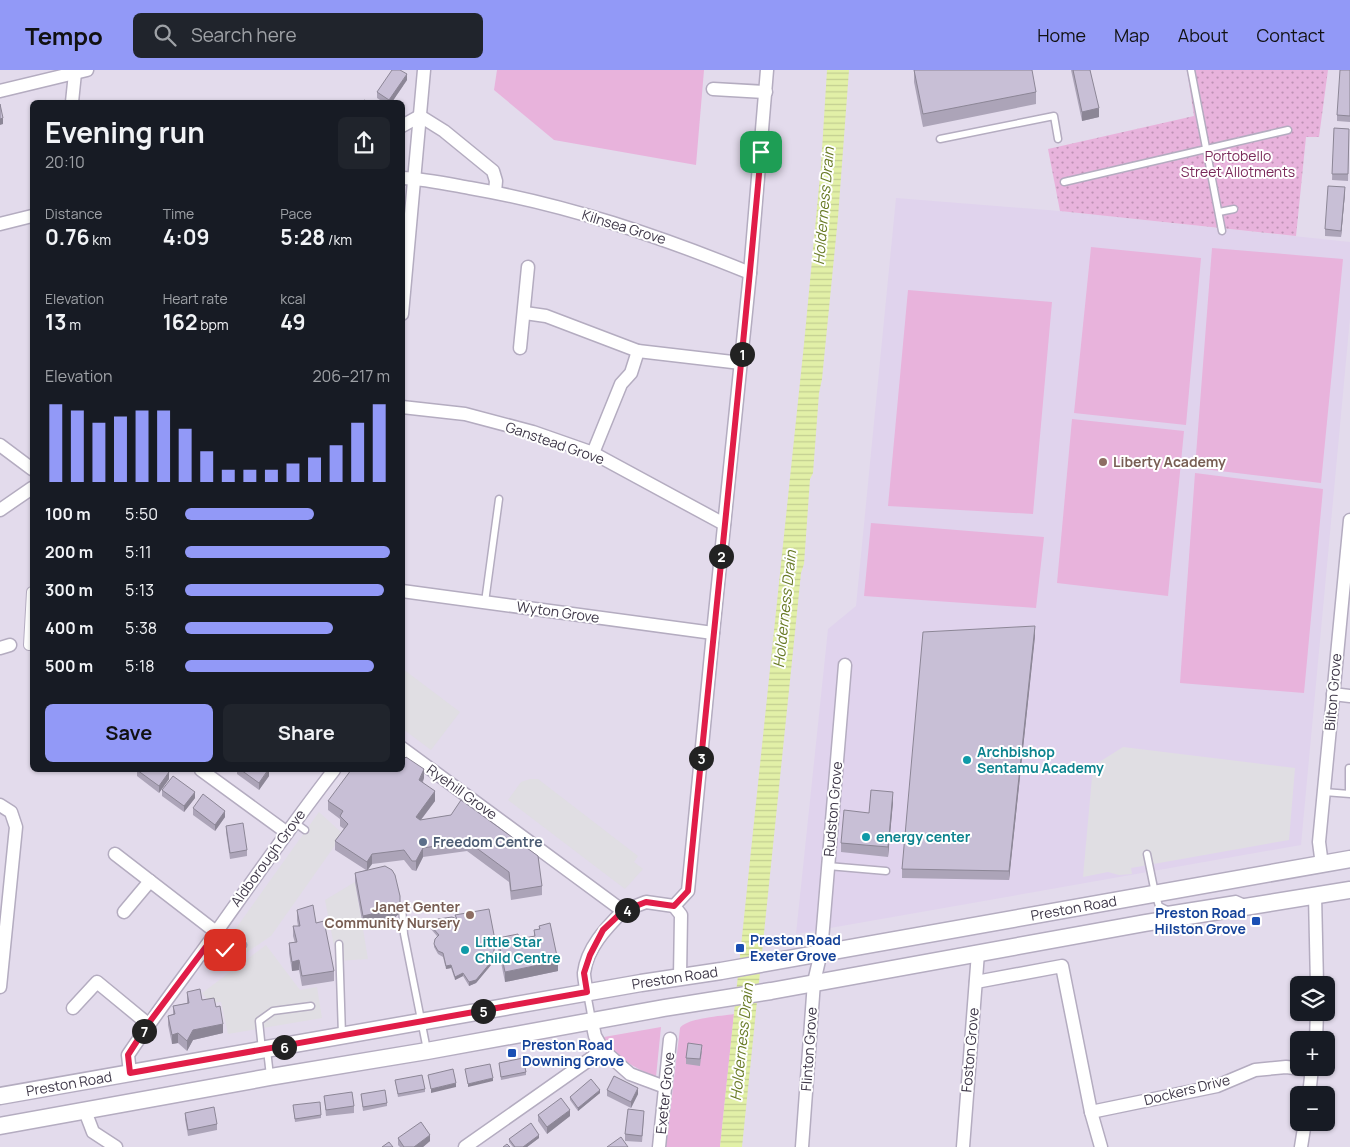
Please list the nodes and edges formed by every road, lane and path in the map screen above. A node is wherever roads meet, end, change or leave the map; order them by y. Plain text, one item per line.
1 (424, 70) edge
2 (767, 70) edge
3 (1191, 70) edge
4 (81, 71) edge
5 (713, 89) dead end
6 (0, 91) edge
7 (766, 92) junction
8 (73, 100) edge
9 (420, 116) junction
10 (405, 124) edge
11 (1288, 130) dead end
12 (940, 139) dead end
13 (1058, 139) dead end
14 (1205, 149) junction
15 (409, 179) edge
16 (1064, 182) dead end
17 (495, 192) junction
18 (1234, 209) dead end
19 (1219, 212) junction
20 (30, 216) edge
21 (0, 224) edge
22 (1222, 231) dead end
23 (405, 256) edge
24 (528, 267) dead end
25 (750, 273) junction
26 (525, 313) junction
27 (520, 348) dead end
28 (638, 352) junction
29 (741, 363) junction
30 (405, 407) edge
31 (0, 445) edge
32 (593, 453) junction
33 (30, 466) edge
34 (30, 492) edge
35 (499, 499) dead end
36 (0, 510) edge
37 (1350, 520) edge
38 (724, 524) junction
39 (405, 591) edge
40 (485, 602) junction
41 (713, 633) junction
42 (5, 646) edge
43 (30, 646) edge
44 (845, 665) dead end
45 (1333, 694) junction
46 (1350, 696) edge
47 (405, 750) edge
48 (1349, 768) edge
49 (204, 772) edge
50 (332, 772) edge
51 (1324, 792) junction
52 (1349, 794) edge
53 (0, 805) edge
54 (294, 822) junction
55 (305, 830) dead end
56 (286, 832) junction
57 (116, 854) dead end
58 (1147, 854) dead end
59 (1350, 859) edge
60 (1322, 864) junction
61 (828, 866) junction
62 (886, 871) dead end
63 (150, 881) junction
64 (1350, 890) edge
65 (1154, 893) junction
66 (1315, 895) junction
67 (674, 906) junction
68 (1250, 906) junction
69 (402, 907) edge
70 (623, 911) junction
71 (124, 912) dead end
72 (213, 936) junction
73 (339, 944) dead end
74 (243, 945) dead end
75 (821, 952) junction
76 (978, 953) junction
77 (1317, 976) edge
78 (680, 977) junction
79 (0, 981) edge
80 (814, 982) junction
81 (976, 982) junction
82 (0, 987) edge
83 (587, 992) junction
84 (312, 1006) dead end
85 (73, 1008) dead end
86 (422, 1022) junction
87 (592, 1022) junction
88 (148, 1024) junction
89 (342, 1036) junction
90 (670, 1039) dead end
91 (603, 1050) junction
92 (264, 1051) junction
93 (427, 1051) junction
94 (1290, 1066) edge
95 (130, 1073) junction
96 (270, 1077) junction
97 (665, 1088) junction
98 (0, 1096) edge
99 (85, 1111) junction
100 (1091, 1112) junction
101 (0, 1126) edge
102 (1304, 1131) edge
103 (116, 1147) edge
104 (465, 1147) edge
105 (659, 1147) edge
106 (802, 1147) edge
107 (963, 1147) edge
108 (1101, 1147) edge
109 (1301, 1147) edge

1 - 9 street
2 - 7 street
3 - 14 lane
4 - 6 street
4 - 8 street
5 - 7 street
7 - 25 street
9 - 10 street
9 - 15 street
9 - 17 street
11 - 14 lane
12 - 13 lane
14 - 16 lane
14 - 19 lane
15 - 17 street, Kilnsea Grove
15 - 23 street
17 - 25 street, Kilnsea Grove
18 - 19 lane
19 - 22 lane
20 - 21 street
24 - 26 street
25 - 29 street
26 - 27 street
26 - 28 street
28 - 29 street
28 - 32 street
29 - 38 street
30 - 32 street, Ganstead Grove
31 - 33 street
32 - 38 street, Ganstead Grove
34 - 36 street
35 - 40 lane
37 - 45 street, Bilton Grove
38 - 41 street
39 - 40 street, Wyton Grove
40 - 41 street, Wyton Grove
41 - 67 street
42 - 43 street
44 - 61 street, Rudston Grove
45 - 46 street
45 - 51 street, Bilton Grove
47 - 70 street, Ryehill Grove
48 - 52 lane
49 - 56 street
50 - 54 street, Aldborough Grove
51 - 52 lane
51 - 60 street, Bilton Grove
53 - 79 street
54 - 55 lane
54 - 56 street, Aldborough Grove
56 - 72 street, Aldborough Grove
57 - 63 street
58 - 65 lane
59 - 60 street, Preston Road
60 - 65 street, Preston Road
61 - 62 lane
61 - 75 street, Rudston Grove
63 - 71 street
63 - 72 street
64 - 66 street, Preston Road
65 - 68 lane
65 - 75 street, Preston Road
66 - 68 street, Preston Road
66 - 77 street
67 - 70 street
67 - 78 street
68 - 76 street, Preston Road
69 - 86 lane
70 - 83 street
72 - 74 lane
72 - 88 street, Aldborough Grove
73 - 89 lane
75 - 78 street, Preston Road
75 - 80 street, Flinton Grove
76 - 80 street, Preston Road
76 - 81 street, Foston Grove
78 - 83 street, Preston Road
79 - 82 street
80 - 87 street, Preston Road
80 - 106 street, Flinton Grove
81 - 100 street
81 - 107 street, Foston Grove
83 - 86 street, Preston Road
83 - 87 lane
84 - 92 lane
85 - 88 street
86 - 89 street, Preston Road
86 - 93 lane
87 - 91 street
87 - 93 street, Preston Road
88 - 95 street, Aldborough Grove
89 - 92 street, Preston Road
90 - 97 street, Exeter Grove
91 - 97 street
91 - 104 street
92 - 95 street, Preston Road
92 - 96 lane
93 - 96 street, Preston Road
94 - 100 street, Dockers Drive
95 - 98 street, Preston Road
96 - 99 street, Preston Road
97 - 105 street, Exeter Grove
99 - 101 street, Preston Road
99 - 103 street
100 - 108 street
102 - 109 street

